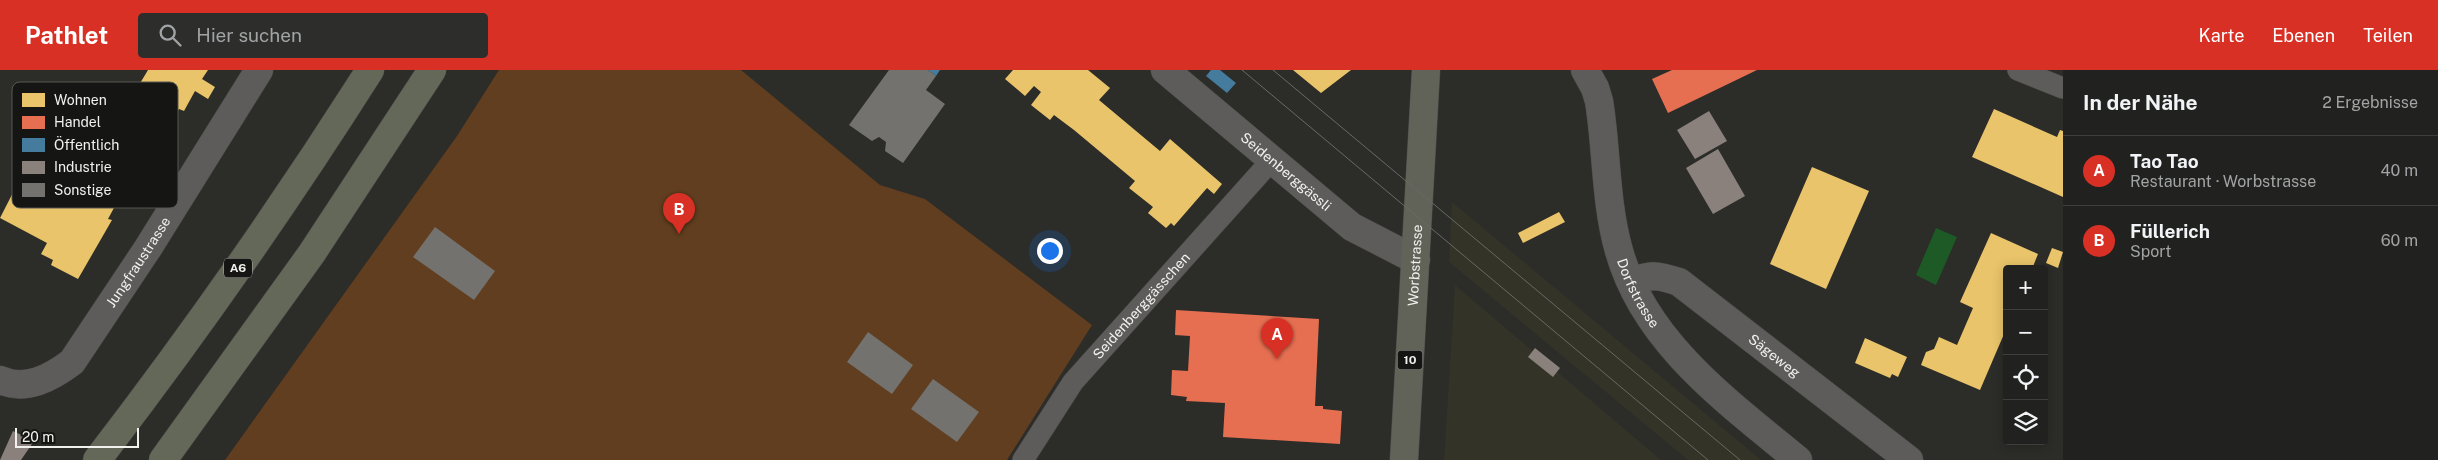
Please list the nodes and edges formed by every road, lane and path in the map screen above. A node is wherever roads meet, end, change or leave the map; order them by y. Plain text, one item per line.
1 (259, 70) edge
2 (370, 70) edge
3 (432, 70) edge
4 (1165, 70) edge
5 (1426, 70) edge
6 (1585, 70) edge
7 (2018, 70) edge
8 (2063, 88) edge
9 (1271, 160) junction
10 (178, 200) edge
11 (173, 208) edge
12 (1416, 260) junction
13 (1631, 282) junction
14 (0, 380) edge
15 (98, 460) edge
16 (163, 460) edge
17 (1026, 460) edge
18 (1404, 460) edge
19 (1798, 460) edge
20 (1909, 460) edge

1 - 10 street, Jungfraustrasse
2 - 15 highway, A6
3 - 16 highway
4 - 9 street, Seidenberggässli
5 - 12 main road, Worbstrasse / 10
6 - 13 street, Dorfstrasse
7 - 8 lane
9 - 12 street, Seidenberggässli
9 - 17 lane, Seidenberggässchen
11 - 14 street, Jungfraustrasse
12 - 18 main road, Worbstrasse / 10
13 - 19 street, Dorfstrasse
13 - 20 street, Sägeweg

